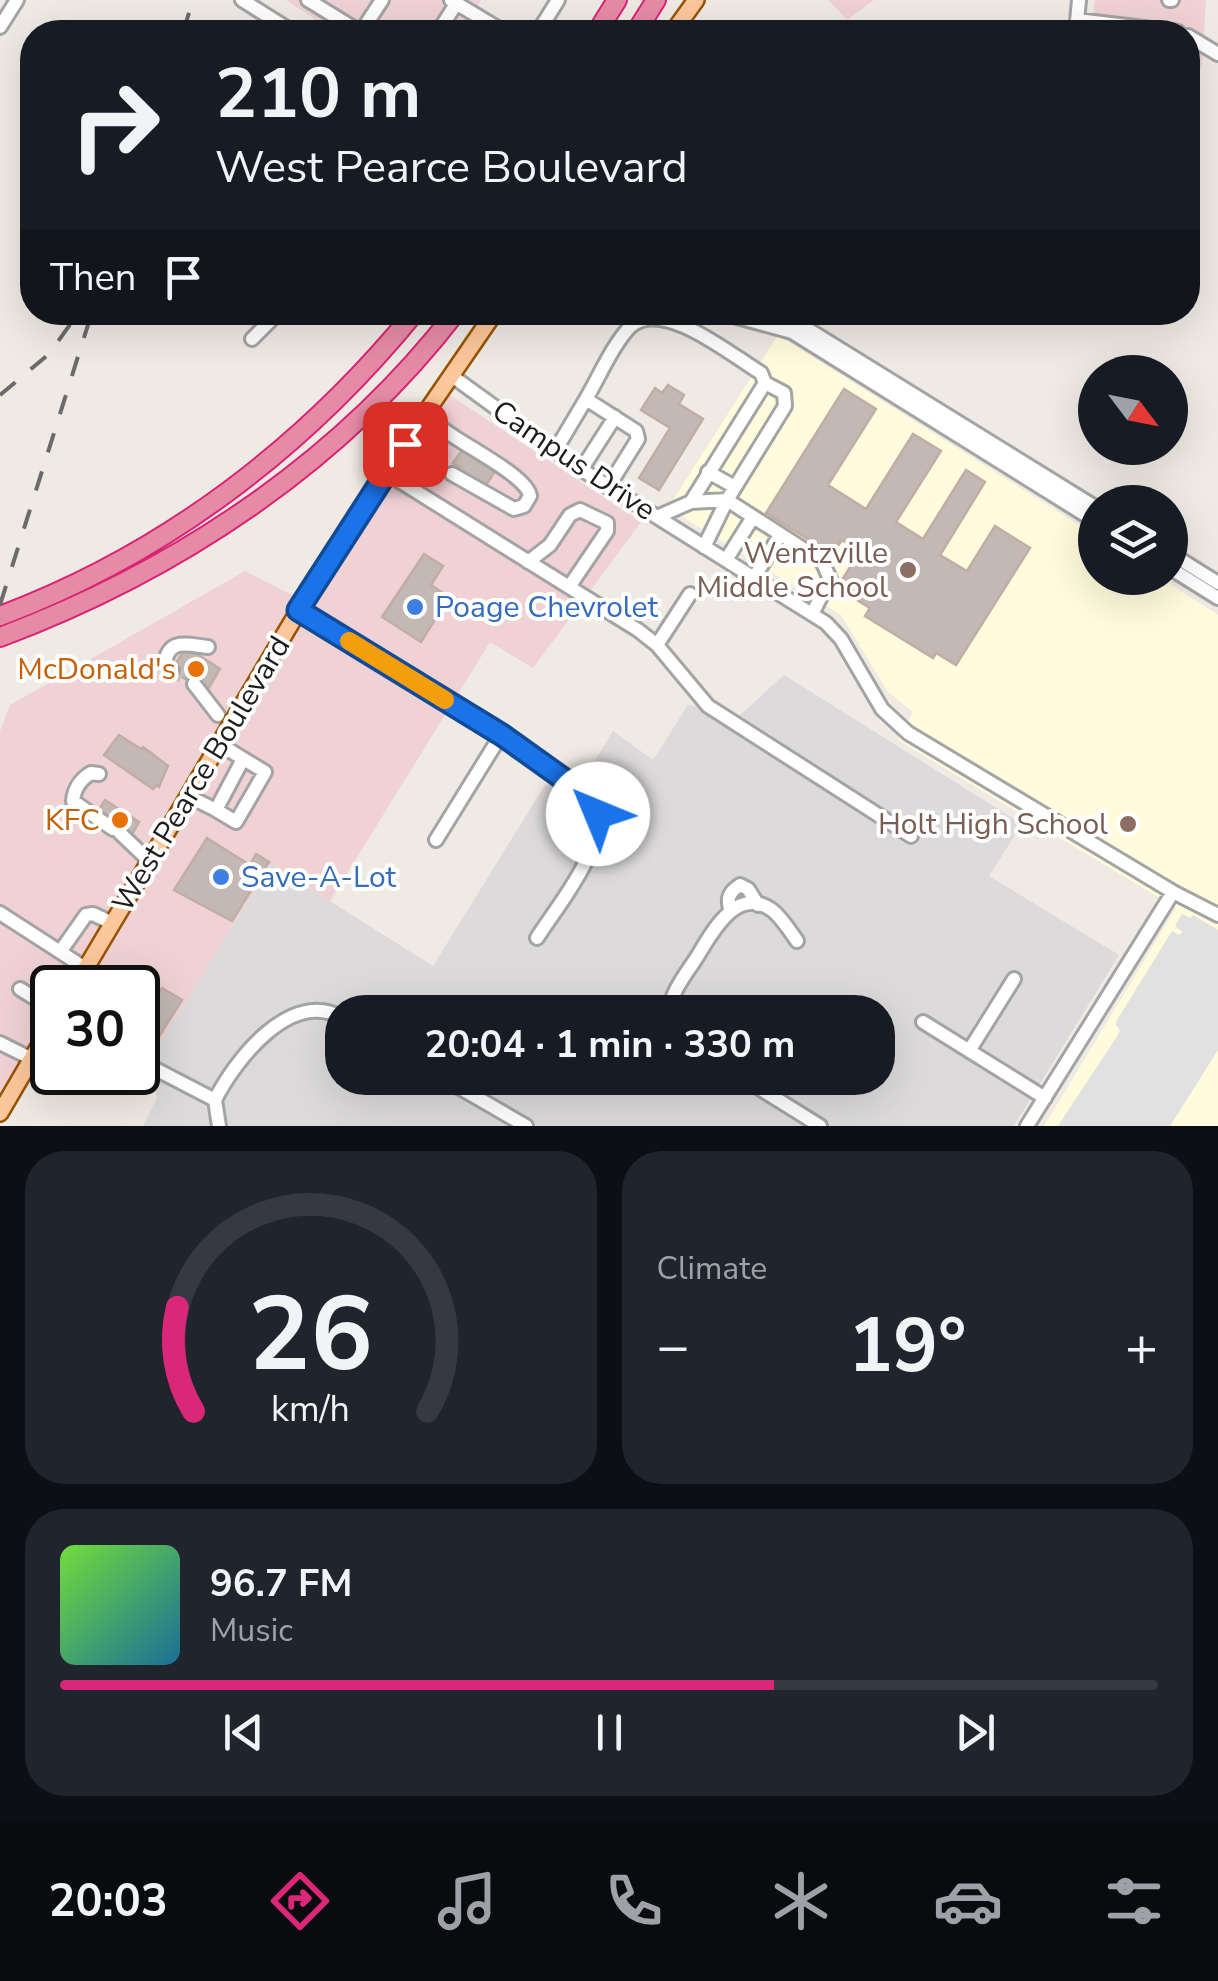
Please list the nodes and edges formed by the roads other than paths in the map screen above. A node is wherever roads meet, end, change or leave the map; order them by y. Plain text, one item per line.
1 (18, 0) edge
2 (242, 0) edge
3 (308, 0) edge
4 (453, 2) edge
5 (274, 20) edge
6 (340, 20) edge
7 (484, 20) edge
8 (0, 28) edge
9 (263, 325) edge
10 (403, 325) edge
11 (446, 325) edge
12 (486, 325) edge
13 (634, 325) edge
14 (681, 325) edge
15 (766, 325) edge
16 (800, 325) edge
17 (252, 339) dead end
18 (452, 376) junction
19 (765, 382) junction
20 (586, 399) junction
21 (614, 418) junction
22 (439, 426) dead end
23 (555, 451) junction
24 (581, 470) junction
25 (385, 472) junction
26 (708, 472) junction
27 (452, 474) dead end
28 (608, 486) junction
29 (735, 487) junction
30 (1078, 496) edge
31 (727, 500) junction
32 (690, 502) junction
33 (1078, 510) edge
34 (657, 517) junction
35 (753, 517) junction
36 (780, 534) junction
37 (704, 546) junction
38 (726, 560) junction
39 (528, 562) junction
40 (1188, 564) edge
41 (754, 578) junction
42 (1188, 579) edge
43 (1218, 583) edge
44 (569, 587) junction
45 (690, 594) dead end
46 (1218, 598) edge
47 (298, 610) junction
48 (812, 614) junction
49 (0, 616) edge
50 (0, 638) edge
51 (657, 645) junction
52 (208, 647) dead end
53 (172, 670) dead end
54 (194, 684) tunnel mouth
55 (218, 715) dead end
56 (502, 735) junction
57 (219, 744) junction
58 (243, 759) junction
59 (98, 774) dead end
60 (188, 796) junction
61 (216, 810) junction
62 (911, 836) dead end
63 (436, 840) dead end
64 (143, 855) dead end
65 (1173, 892) junction
66 (0, 914) edge
67 (1218, 915) edge
68 (112, 923) junction
69 (536, 938) dead end
70 (797, 941) dead end
71 (60, 952) junction
72 (80, 965) edge
73 (87, 965) edge
74 (1014, 979) dead end
75 (20, 989) dead end
76 (30, 995) edge
77 (673, 995) edge
78 (325, 1013) edge
79 (923, 1022) dead end
80 (0, 1043) edge
81 (969, 1050) junction
82 (30, 1058) edge
83 (30, 1062) edge
84 (160, 1071) edge
85 (472, 1095) edge
86 (770, 1095) edge
87 (1045, 1098) junction
88 (215, 1100) junction
89 (2, 1106) edge
90 (219, 1126) edge
91 (526, 1126) edge
92 (820, 1126) edge
93 (1027, 1126) edge

1 - 8 street
2 - 5 street
3 - 6 street
4 - 7 street
9 - 17 street
10 - 49 highway
11 - 50 highway
12 - 18 main road, West Pearce Boulevard
13 - 20 street
14 - 19 street
15 - 33 street
16 - 30 street
18 - 23 street, Campus Drive
18 - 25 main road, West Pearce Boulevard
19 - 26 street
19 - 29 street
20 - 21 street
20 - 23 street
21 - 24 street
21 - 28 street
22 - 27 street
23 - 24 street, Campus Drive
24 - 28 street, Campus Drive
25 - 39 street
25 - 47 main road, West Pearce Boulevard
26 - 29 street
26 - 32 street
28 - 34 street, Campus Drive
29 - 31 street
31 - 32 street
31 - 35 street
31 - 37 street
32 - 34 street
34 - 37 street, Campus Drive
35 - 36 street
35 - 38 street
36 - 41 street
36 - 48 street
37 - 38 street, Campus Drive
38 - 41 street, Campus Drive
39 - 44 street
39 - 44 street
40 - 43 street
41 - 48 street, Campus Drive
42 - 46 street
44 - 51 street
45 - 51 street
47 - 56 street
47 - 57 main road, West Pearce Boulevard
48 - 65 street, Campus Drive
51 - 62 street
52 - 53 street
54 - 55 street
56 - 63 street
56 - 69 street
57 - 58 street
57 - 60 main road, West Pearce Boulevard
58 - 61 street
58 - 61 street
59 - 64 street
60 - 61 street
60 - 68 main road, West Pearce Boulevard
65 - 67 street, Campus Drive
65 - 87 street
66 - 71 street
68 - 71 street
68 - 73 main road, West Pearce Boulevard
70 - 77 street
71 - 72 street
74 - 81 street
75 - 76 street
78 - 88 street
79 - 81 street
80 - 82 street
81 - 87 street
83 - 89 main road
84 - 88 street
85 - 91 street
86 - 92 street
87 - 93 street
88 - 90 street

